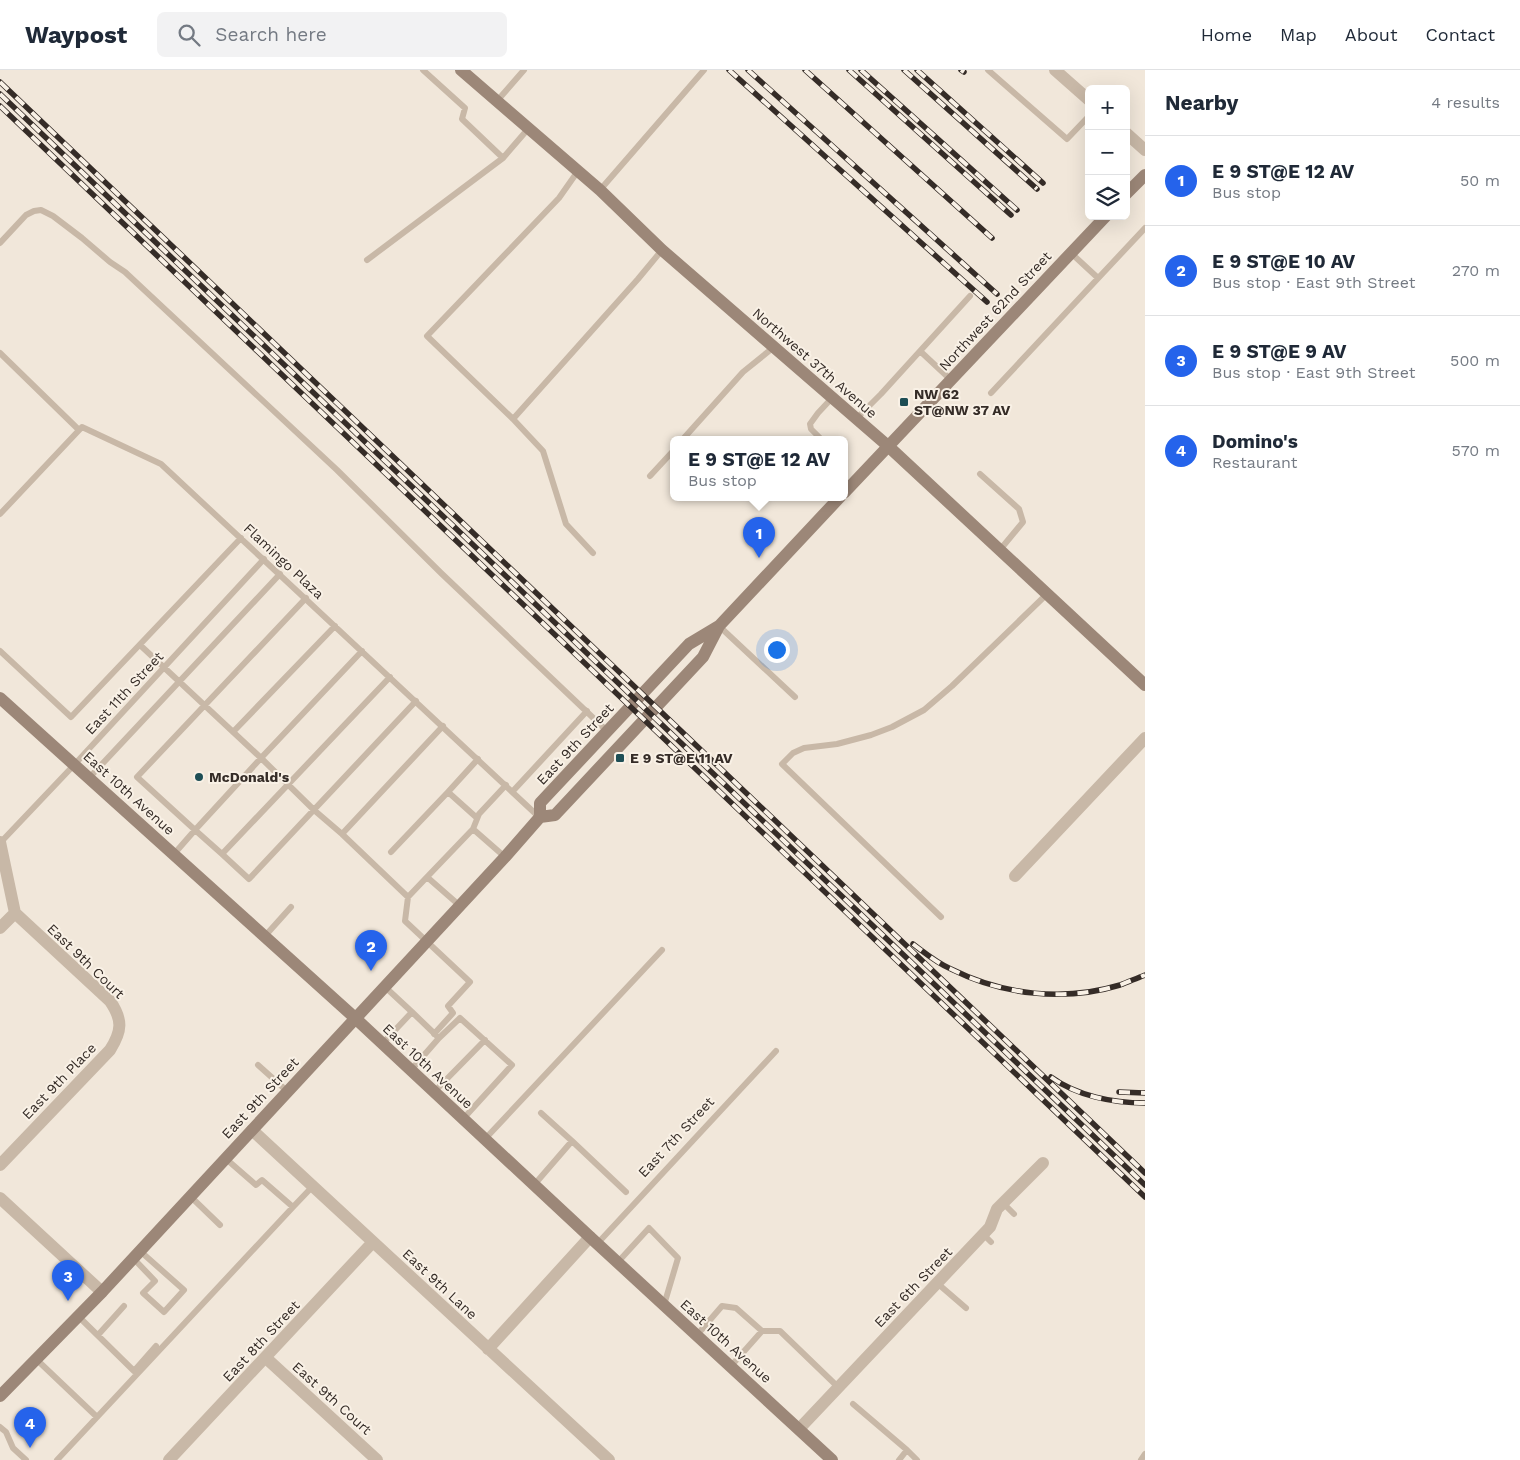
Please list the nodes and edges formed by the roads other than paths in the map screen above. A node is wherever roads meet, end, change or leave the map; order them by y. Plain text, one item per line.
1 (423, 70) edge
2 (461, 70) edge
3 (524, 70) edge
4 (704, 70) edge
5 (988, 70) edge
6 (1055, 70) edge
7 (1085, 96) edge
8 (497, 101) junction
9 (1085, 120) edge
10 (528, 129) junction
11 (1130, 137) edge
12 (1145, 150) edge
13 (502, 158) junction
14 (578, 172) junction
15 (1145, 175) edge
16 (600, 190) junction
17 (1130, 190) edge
18 (1102, 220) edge
19 (1145, 228) edge
20 (0, 243) edge
21 (662, 250) junction
22 (1071, 253) junction
23 (367, 260) dead end
24 (1098, 278) junction
25 (970, 296) dead end
26 (774, 348) junction
27 (920, 351) junction
28 (0, 353) edge
29 (951, 380) junction
30 (990, 393) dead end
31 (832, 398) junction
32 (512, 419) junction
33 (856, 419) junction
34 (79, 430) junction
35 (687, 436) edge
36 (818, 436) edge
37 (888, 446) junction
38 (670, 454) edge
39 (980, 474) dead end
40 (650, 476) dead end
41 (848, 489) edge
42 (836, 501) edge
43 (0, 514) edge
44 (241, 538) junction
45 (999, 551) junction
46 (593, 553) dead end
47 (264, 559) junction
48 (280, 574) junction
49 (1047, 594) junction
50 (306, 598) junction
51 (335, 626) junction
52 (719, 626) junction
53 (140, 644) junction
54 (0, 651) edge
55 (362, 651) junction
56 (164, 668) junction
57 (390, 677) junction
58 (179, 681) junction
59 (1145, 685) edge
60 (794, 697) dead end
61 (0, 698) edge
62 (416, 701) junction
63 (205, 705) junction
64 (587, 711) junction
65 (443, 726) junction
66 (607, 731) junction
67 (233, 732) junction
68 (1145, 738) edge
69 (261, 758) junction
70 (478, 759) junction
71 (74, 765) junction
72 (89, 778) junction
73 (288, 784) junction
74 (506, 785) junction
75 (513, 791) junction
76 (448, 792) junction
77 (314, 810) junction
78 (540, 817) junction
79 (477, 818) junction
80 (473, 829) junction
81 (195, 830) junction
82 (342, 834) junction
83 (0, 842) edge
84 (391, 852) dead end
85 (174, 854) junction
86 (222, 854) junction
87 (505, 857) junction
88 (1015, 876) dead end
89 (427, 877) junction
90 (408, 897) junction
91 (459, 905) junction
92 (291, 907) dead end
93 (15, 912) junction
94 (940, 917) dead end
95 (0, 928) edge
96 (265, 936) junction
97 (426, 942) junction
98 (662, 950) dead end
99 (384, 986) junction
100 (412, 1012) junction
101 (354, 1017) junction
102 (437, 1036) junction
103 (117, 1038) joint
104 (484, 1040) junction
105 (382, 1044) junction
106 (776, 1051) dead end
107 (258, 1065) dead end
108 (411, 1070) junction
109 (287, 1091) junction
110 (434, 1092) junction
111 (541, 1113) dead end
112 (463, 1119) junction
113 (252, 1130) junction
114 (485, 1139) junction
115 (572, 1141) junction
116 (225, 1158) junction
117 (1043, 1163) dead end
118 (0, 1165) edge
119 (534, 1184) junction
120 (313, 1186) junction
121 (626, 1192) dead end
122 (190, 1196) junction
123 (0, 1198) edge
124 (1002, 1203) junction
125 (292, 1207) junction
126 (1014, 1214) dead end
127 (220, 1225) dead end
128 (593, 1240) junction
129 (373, 1242) junction
130 (136, 1254) junction
131 (618, 1262) junction
132 (937, 1283) junction
133 (102, 1292) junction
134 (664, 1305) junction
135 (124, 1306) dead end
136 (966, 1308) dead end
137 (78, 1316) junction
138 (762, 1331) junction
139 (98, 1335) junction
140 (697, 1335) junction
141 (156, 1346) dead end
142 (488, 1349) junction
143 (266, 1358) junction
144 (36, 1360) junction
145 (731, 1366) junction
146 (838, 1387) junction
147 (0, 1396) edge
148 (853, 1404) dead end
149 (97, 1417) junction
150 (0, 1427) edge
151 (800, 1429) junction
152 (907, 1450) junction
153 (1145, 1454) edge
154 (26, 1460) edge
155 (57, 1460) edge
156 (169, 1460) edge
157 (377, 1460) edge
158 (609, 1460) edge
159 (832, 1460) edge
160 (899, 1460) edge
161 (918, 1460) edge
162 (1141, 1460) edge

1 - 13 lane
2 - 8 street, Northwest 37th Avenue
3 - 8 lane
4 - 16 lane
5 - 9 lane
6 - 7 street
8 - 10 street, Northwest 37th Avenue
10 - 13 lane
10 - 14 street, Northwest 37th Avenue
11 - 12 street
13 - 23 lane
14 - 16 street, Northwest 37th Avenue
14 - 32 lane
15 - 17 street
16 - 21 street, Northwest 37th Avenue
18 - 22 street, Northwest 62nd Street
19 - 24 lane
20 - 64 lane
21 - 26 street, Northwest 37th Avenue
21 - 32 lane
22 - 24 lane
22 - 29 street, Northwest 62nd Street
24 - 30 lane
25 - 27 lane
26 - 31 street, Northwest 37th Avenue
26 - 35 lane
27 - 29 lane
27 - 33 lane
28 - 34 lane
29 - 37 street, Northwest 62nd Street
31 - 33 street, Northwest 37th Avenue
31 - 36 lane
32 - 46 lane
33 - 37 street, Northwest 37th Avenue
34 - 43 lane
34 - 44 lane, Flamingo Plaza
37 - 41 street, Northwest 62nd Street
37 - 45 street, Northwest 37th Avenue
38 - 40 lane
39 - 45 lane
42 - 52 street
44 - 47 lane, Flamingo Plaza
44 - 53 lane
45 - 49 street, Northwest 37th Avenue
47 - 48 lane, Flamingo Plaza
47 - 56 lane, East 11th Street
48 - 50 lane, Flamingo Plaza
48 - 58 lane
49 - 59 street, Northwest 37th Avenue
49 - 94 lane
50 - 51 lane, Flamingo Plaza
50 - 63 lane
51 - 55 lane, Flamingo Plaza
51 - 67 lane
52 - 60 lane
52 - 66 street, East 9th Street
52 - 78 street, East 9th Street
53 - 54 lane
53 - 56 lane
55 - 57 lane, Flamingo Plaza
55 - 69 lane
56 - 58 lane
56 - 71 lane, East 11th Street
57 - 62 lane, Flamingo Plaza
57 - 73 lane
58 - 63 lane
58 - 72 lane
61 - 71 street, East 10th Avenue
62 - 65 lane, Flamingo Plaza
62 - 77 lane
63 - 67 lane
63 - 81 lane
64 - 66 lane
64 - 75 lane
65 - 70 lane, Flamingo Plaza
65 - 82 lane
66 - 78 street, East 9th Street
67 - 69 lane
68 - 88 street
69 - 73 lane
69 - 81 lane
70 - 74 lane, Flamingo Plaza
70 - 76 lane
71 - 72 street, East 10th Avenue
71 - 83 lane, East 11th Street
72 - 85 street, East 10th Avenue
73 - 77 lane
73 - 86 lane
74 - 75 lane, Flamingo Plaza
74 - 79 lane
75 - 78 lane, Flamingo Plaza
76 - 79 lane
76 - 84 lane
77 - 82 lane
77 - 86 lane
78 - 87 street, East 9th Street
79 - 80 lane
80 - 87 lane
80 - 89 lane
81 - 85 lane
81 - 86 lane
82 - 90 lane
83 - 93 street
85 - 96 street, East 10th Avenue
87 - 91 street, East 9th Street
89 - 90 lane
89 - 91 lane
90 - 97 lane
91 - 97 street, East 9th Street
92 - 96 lane
93 - 95 street
93 - 103 street, East 9th Court
96 - 101 street, East 10th Avenue
97 - 99 street, East 9th Street
97 - 102 lane
98 - 114 lane
99 - 100 lane
99 - 101 street, East 9th Street
100 - 102 lane
100 - 105 lane
101 - 105 street, East 10th Avenue
101 - 109 street, East 9th Street
102 - 104 lane
102 - 108 lane
103 - 118 street, East 9th Place
104 - 110 lane
104 - 112 lane
105 - 108 street, East 10th Avenue
106 - 128 lane, East 7th Street
107 - 109 lane
108 - 110 street, East 10th Avenue
109 - 113 street, East 9th Street
110 - 112 street, East 10th Avenue
111 - 115 lane
112 - 114 street, East 10th Avenue
113 - 116 street, East 9th Street
113 - 120 street, East 9th Lane
114 - 119 street, East 10th Avenue
115 - 119 lane
115 - 121 lane
116 - 122 street, East 9th Street
116 - 125 lane
117 - 124 street, East 6th Street
119 - 128 street, East 10th Avenue
120 - 125 lane
120 - 129 street, East 9th Lane
122 - 127 lane
122 - 130 street, East 9th Street
123 - 133 street
124 - 126 lane
124 - 132 street, East 6th Street
125 - 149 lane
128 - 131 street, East 10th Avenue
128 - 142 street, East 7th Street
129 - 142 street, East 9th Lane
129 - 143 street, East 8th Street
130 - 130 lane
130 - 133 street, East 9th Street
131 - 134 street, East 10th Avenue
131 - 134 lane
132 - 136 lane
132 - 146 street, East 6th Street
133 - 137 street, East 9th Street
134 - 140 street, East 10th Avenue
135 - 139 lane
137 - 139 lane
137 - 144 street, East 9th Street
138 - 140 lane
138 - 145 lane
138 - 146 lane
139 - 141 lane
140 - 145 street, East 10th Avenue
142 - 158 street, East 9th Lane
143 - 156 street, East 8th Street
143 - 157 street, East 9th Court
144 - 147 street, East 9th Street
144 - 149 lane
145 - 151 street, East 10th Avenue
146 - 151 street, East 6th Street
148 - 152 lane
149 - 155 lane
150 - 154 lane
151 - 159 street, East 10th Avenue
152 - 160 lane
152 - 161 lane
153 - 162 lane

